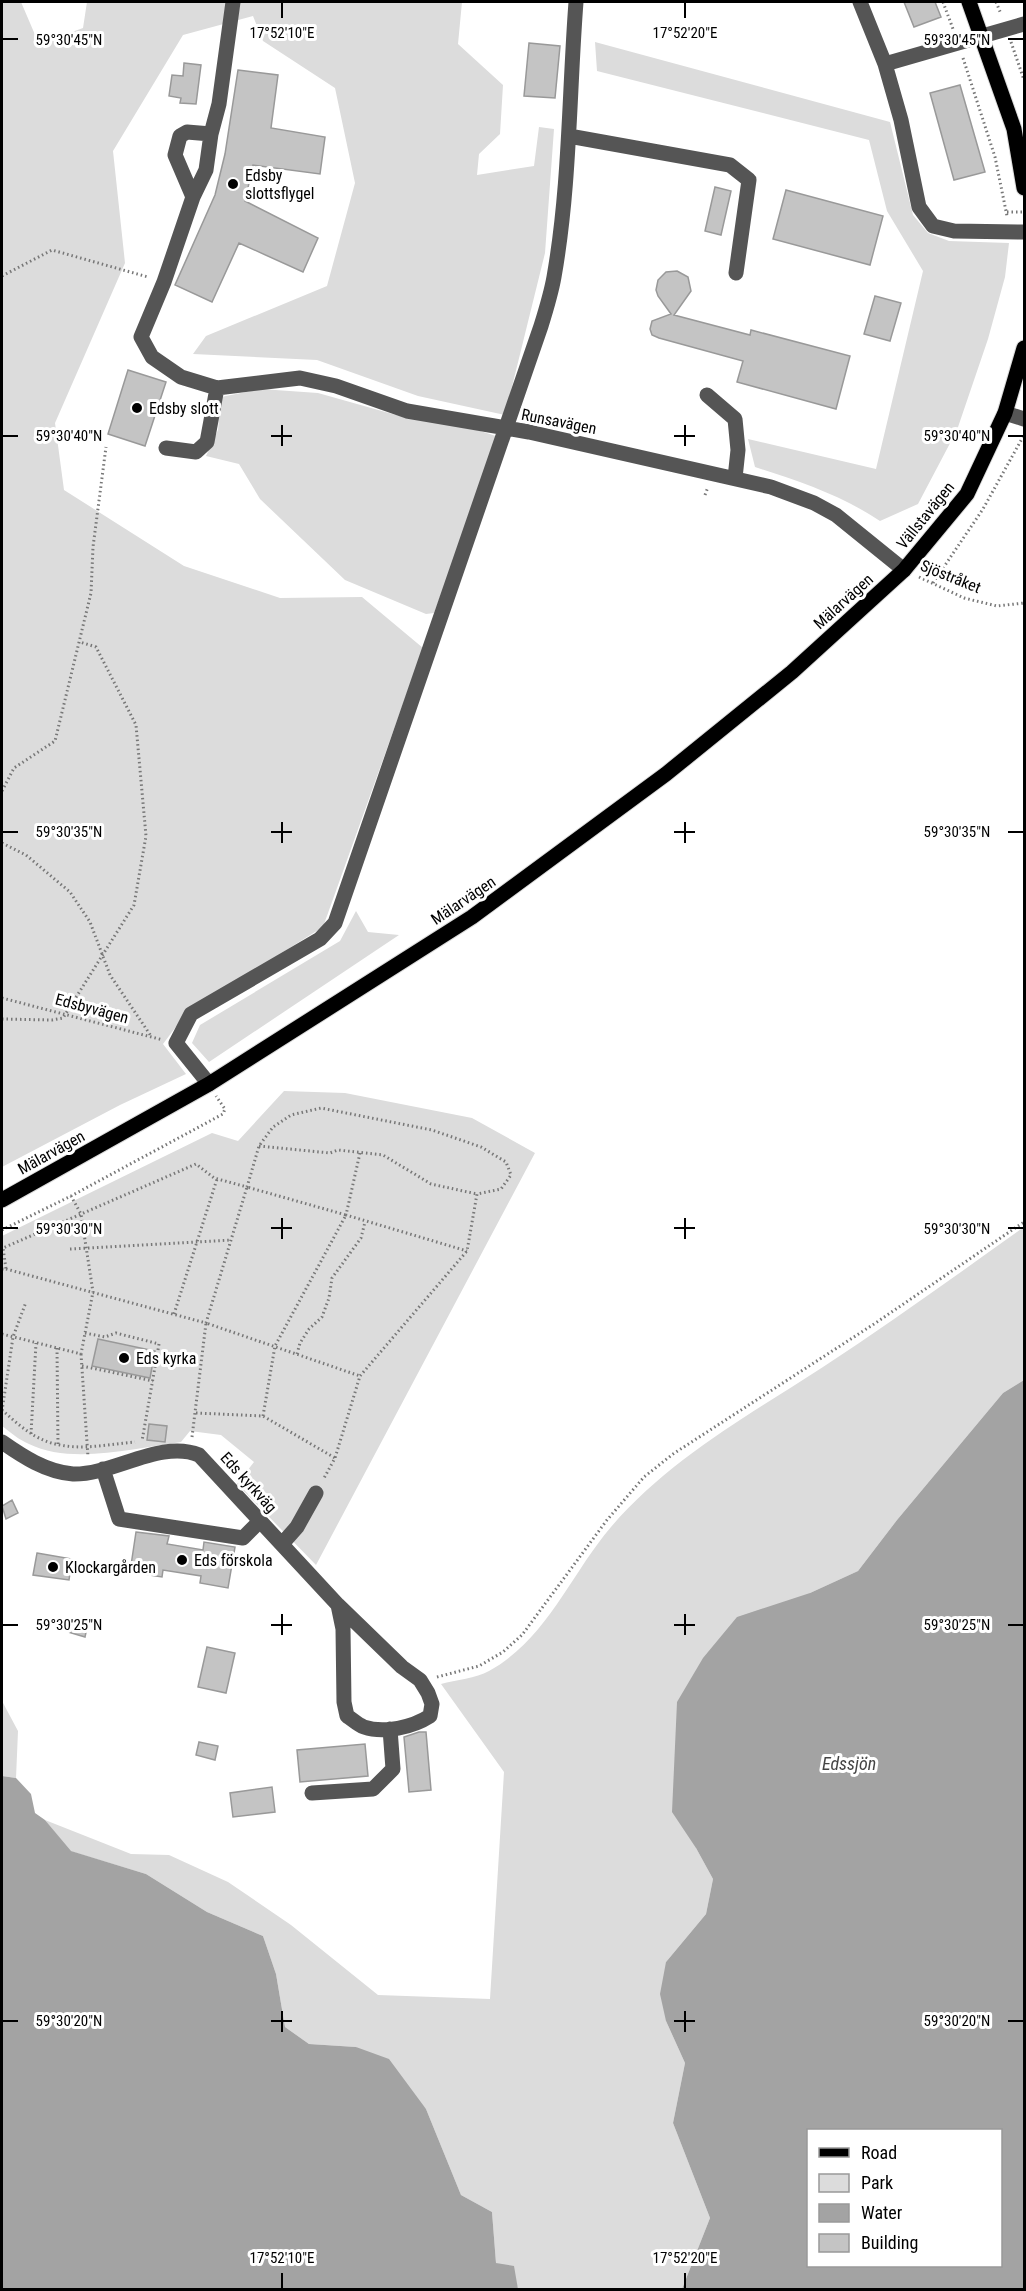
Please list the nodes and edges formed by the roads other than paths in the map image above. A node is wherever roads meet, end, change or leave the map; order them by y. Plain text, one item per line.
1 (233, 2) edge
2 (576, 2) edge
3 (860, 2) edge
4 (969, 2) edge
5 (1024, 24) edge
6 (981, 36) junction
7 (885, 64) junction
8 (212, 134) junction
9 (569, 136) junction
10 (1024, 188) edge
11 (193, 197) junction
12 (1024, 232) edge
13 (736, 273) dead end
14 (1024, 348) edge
15 (217, 388) junction
16 (707, 395) dead end
17 (1005, 413) junction
18 (1024, 419) edge
19 (506, 429) junction
20 (166, 448) dead end
21 (735, 478) junction
22 (904, 570) junction
23 (209, 1084) junction
24 (2, 1200) edge
25 (2, 1442) edge
26 (103, 1469) junction
27 (316, 1493) road end
28 (259, 1522) junction
29 (282, 1544) junction
30 (338, 1605) junction
31 (390, 1729) junction
32 (312, 1793) dead end

1 - 8 street
2 - 9 street, Runsavägen
3 - 7 street
4 - 6 main road
5 - 6 street
6 - 7 street
6 - 10 main road
7 - 12 street
8 - 11 street
8 - 11 street
9 - 13 street
9 - 19 street, Runsavägen
11 - 15 street
14 - 17 main road, Vällstavägen
15 - 19 street
15 - 20 street
16 - 21 street
17 - 18 street
17 - 22 main road, Vällstavägen
19 - 21 street, Runsavägen
19 - 23 street
21 - 22 street, Runsavägen
22 - 23 main road, Mälarvägen
23 - 24 main road, Mälarvägen
25 - 26 street
26 - 28 street, Eds kyrkväg
26 - 28 street
27 - 29 street
28 - 29 street, Eds kyrkväg
29 - 30 street, Eds kyrkväg
30 - 31 street
30 - 31 street, Eds kyrkväg
31 - 32 street

